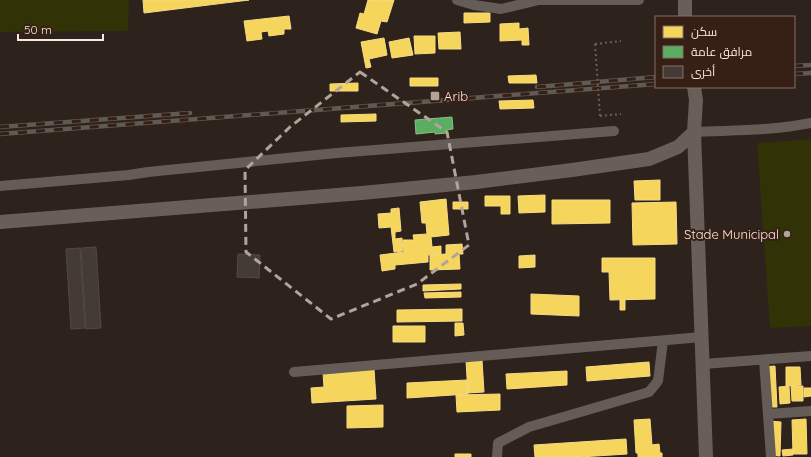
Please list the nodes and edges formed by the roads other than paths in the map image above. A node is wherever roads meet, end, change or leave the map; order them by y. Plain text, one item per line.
1 (457, 0) edge
2 (640, 0) edge
3 (685, 0) edge
4 (685, 16) edge
5 (694, 88) edge
6 (811, 123) edge
7 (614, 131) dead end
8 (694, 132) junction
9 (0, 186) edge
10 (0, 222) edge
11 (702, 337) junction
12 (663, 341) junction
13 (811, 356) edge
14 (764, 360) junction
15 (703, 364) junction
16 (294, 372) dead end
17 (811, 411) edge
18 (768, 414) junction
19 (497, 457) edge
20 (706, 457) edge
21 (771, 457) edge

1 - 2 street
3 - 4 main road
5 - 8 main road
6 - 8 street
7 - 9 street
8 - 10 main road
8 - 11 main road
11 - 12 street
11 - 15 main road
12 - 16 street
12 - 19 street
13 - 14 street
14 - 15 street
14 - 18 street
15 - 20 main road
17 - 18 street
18 - 21 street

